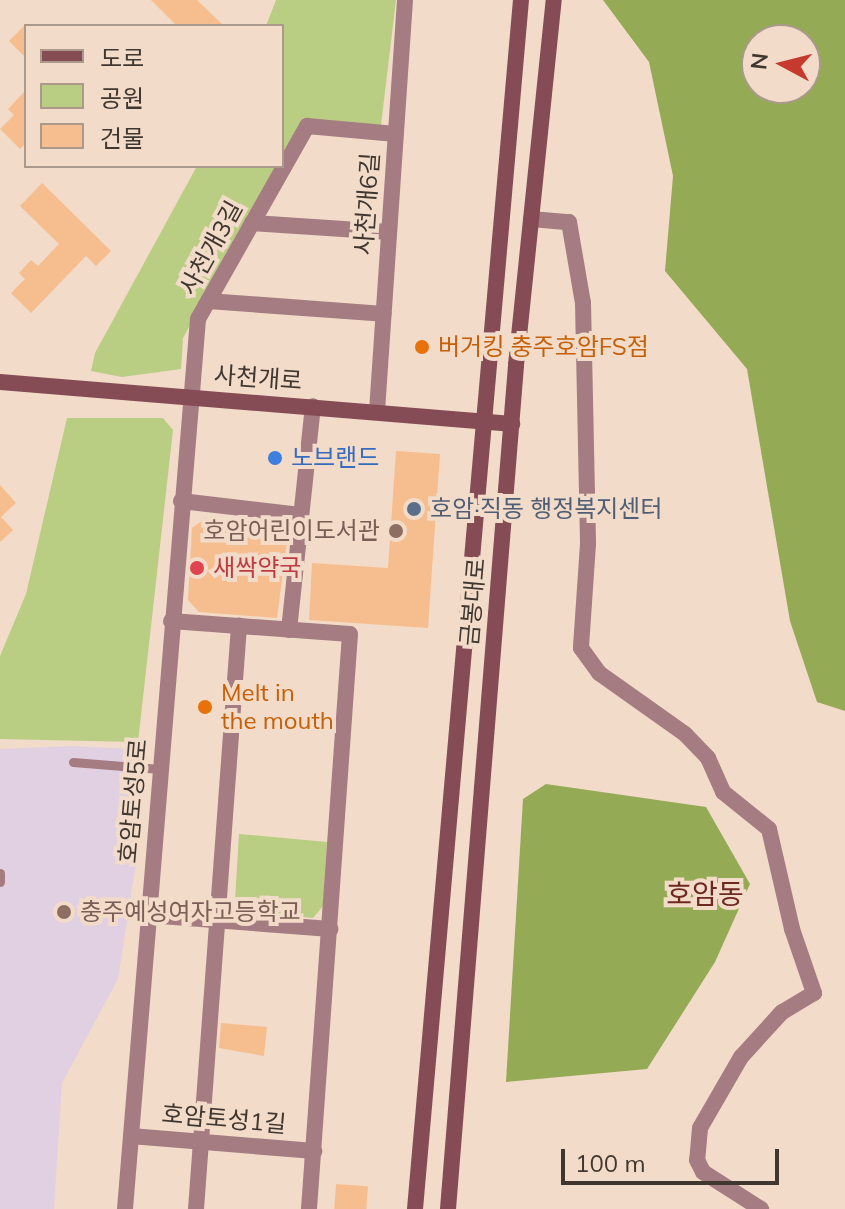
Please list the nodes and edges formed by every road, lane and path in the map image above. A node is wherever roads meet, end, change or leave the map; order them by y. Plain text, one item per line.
1 (405, 0) edge
2 (521, 0) edge
3 (554, 0) edge
4 (396, 134) junction
5 (284, 167) edge
6 (283, 168) edge
7 (531, 219) junction
8 (252, 223) junction
9 (389, 232) junction
10 (208, 301) junction
11 (384, 314) junction
12 (0, 382) edge
13 (189, 397) junction
14 (313, 406) junction
15 (377, 411) junction
16 (480, 420) junction
17 (512, 424) junction
18 (181, 501) junction
19 (300, 515) junction
20 (171, 621) junction
21 (239, 626) junction
22 (289, 630) junction
23 (73, 762) dead end
24 (160, 769) junction
25 (0, 873) edge
26 (0, 882) edge
27 (148, 915) junction
28 (217, 920) junction
29 (330, 929) junction
30 (131, 1136) junction
31 (201, 1141) junction
32 (314, 1151) junction
33 (125, 1209) edge
34 (196, 1209) edge
35 (309, 1209) edge
36 (415, 1209) edge
37 (448, 1209) edge
38 (761, 1209) edge

1 - 4 street, 사천개6길
2 - 16 street, 금봉대로
3 - 7 street, 금봉대로
4 - 5 street, 사천개3길
4 - 9 street, 사천개6길
6 - 8 street, 사천개3길
7 - 17 street, 금봉대로
7 - 38 street
8 - 9 street
8 - 10 street, 사천개3길
9 - 11 street, 사천개6길
10 - 11 street
10 - 13 street, 사천개3길
11 - 15 street, 사천개6길
12 - 13 street, 사천개로
13 - 14 street, 사천개로
13 - 18 street, 호암토성5로
14 - 15 street, 사천개로
14 - 19 street
15 - 16 street, 사천개로
16 - 17 street, 사천개로
16 - 36 street, 금봉대로
17 - 37 street, 금봉대로
18 - 19 street
18 - 20 street, 호암토성5로
19 - 22 street
20 - 21 street
20 - 24 street, 호암토성5로
21 - 22 street
21 - 28 street
22 - 29 street
23 - 24 lane
24 - 27 street, 호암토성5로
25 - 26 lane
27 - 28 street
27 - 30 street, 호암토성5로
28 - 29 street
28 - 31 street
29 - 32 street
30 - 31 street, 호암토성1길
30 - 33 street, 호암토성5로
31 - 32 street, 호암토성1길
31 - 34 street
32 - 35 street

